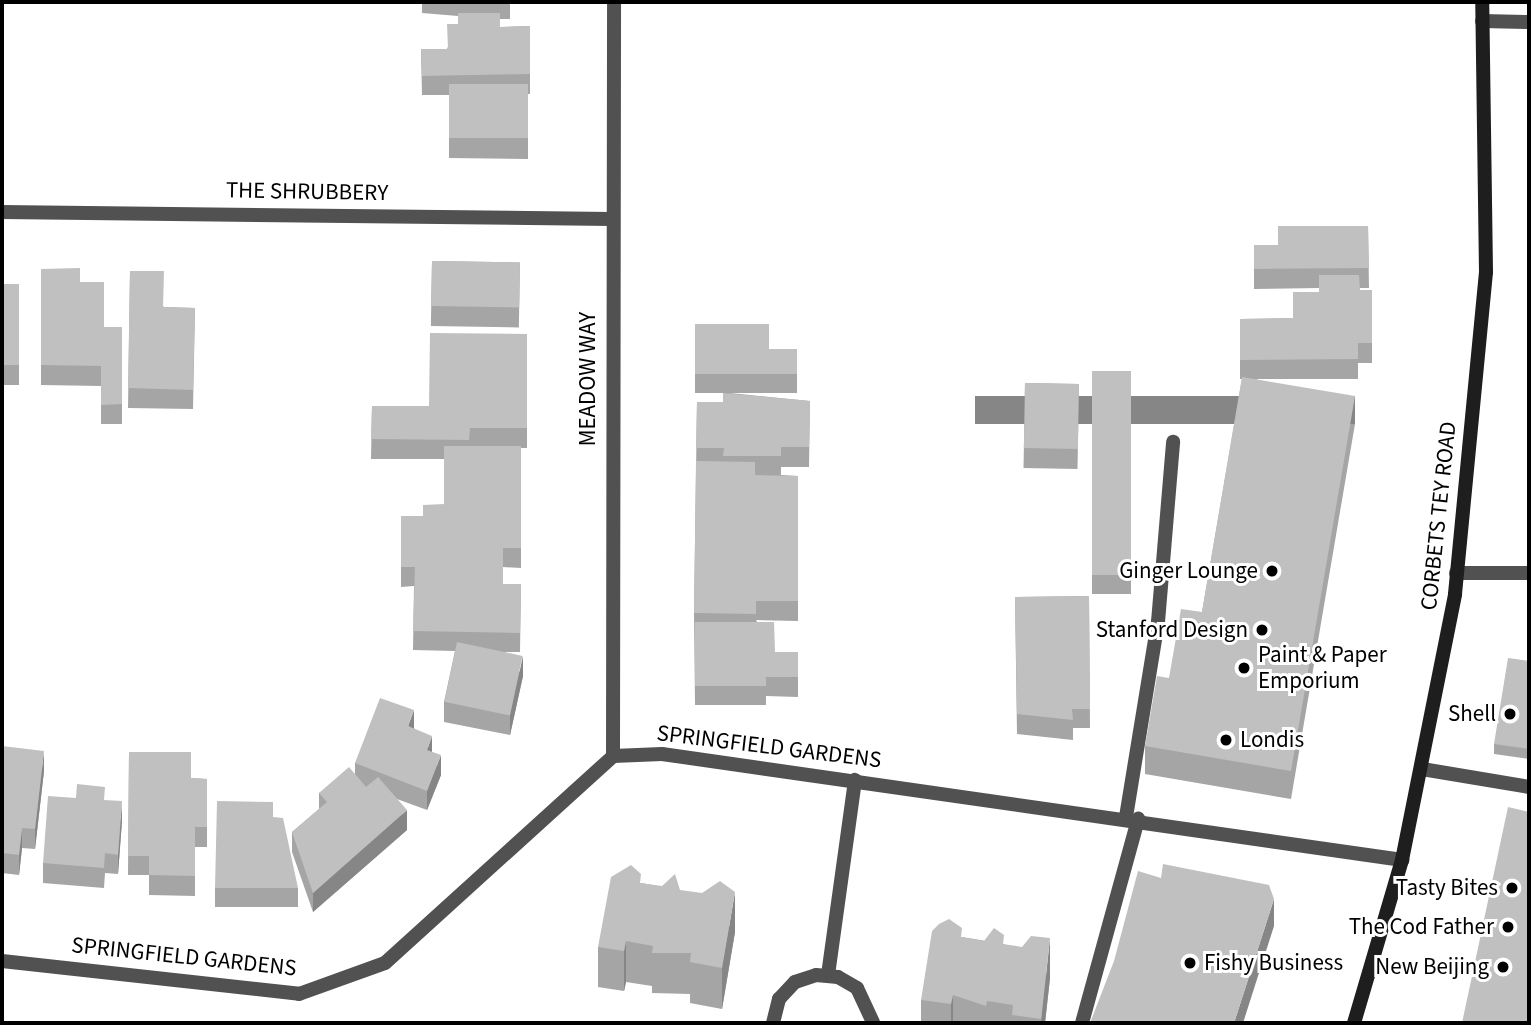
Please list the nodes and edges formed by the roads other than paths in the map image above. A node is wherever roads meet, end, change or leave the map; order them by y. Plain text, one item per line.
1 (614, 2) edge
2 (1482, 2) edge
3 (1482, 20) junction
4 (1529, 22) edge
5 (2, 212) edge
6 (611, 219) junction
7 (1173, 442) dead end
8 (1456, 573) junction
9 (1529, 573) edge
10 (612, 756) junction
11 (1422, 769) junction
12 (855, 780) junction
13 (1529, 787) edge
14 (1132, 818) junction
15 (1402, 860) junction
16 (2, 961) edge
17 (828, 975) junction
18 (773, 1023) edge
19 (873, 1023) edge
20 (1082, 1023) edge
21 (1353, 1023) edge

1 - 6 street, MEADOW WAY
2 - 3 main road, CORBETS TEY ROAD
3 - 4 street
3 - 8 main road, CORBETS TEY ROAD
5 - 6 street, THE SHRUBBERY
6 - 10 street, MEADOW WAY
7 - 14 street
8 - 9 street
8 - 11 main road, CORBETS TEY ROAD
10 - 12 street, SPRINGFIELD GARDENS
10 - 16 street, SPRINGFIELD GARDENS
11 - 13 street
11 - 15 main road, CORBETS TEY ROAD
12 - 14 street, SPRINGFIELD GARDENS
12 - 17 street
14 - 15 street, SPRINGFIELD GARDENS
14 - 20 street
15 - 21 main road, CORBETS TEY ROAD
17 - 18 street
17 - 19 street

